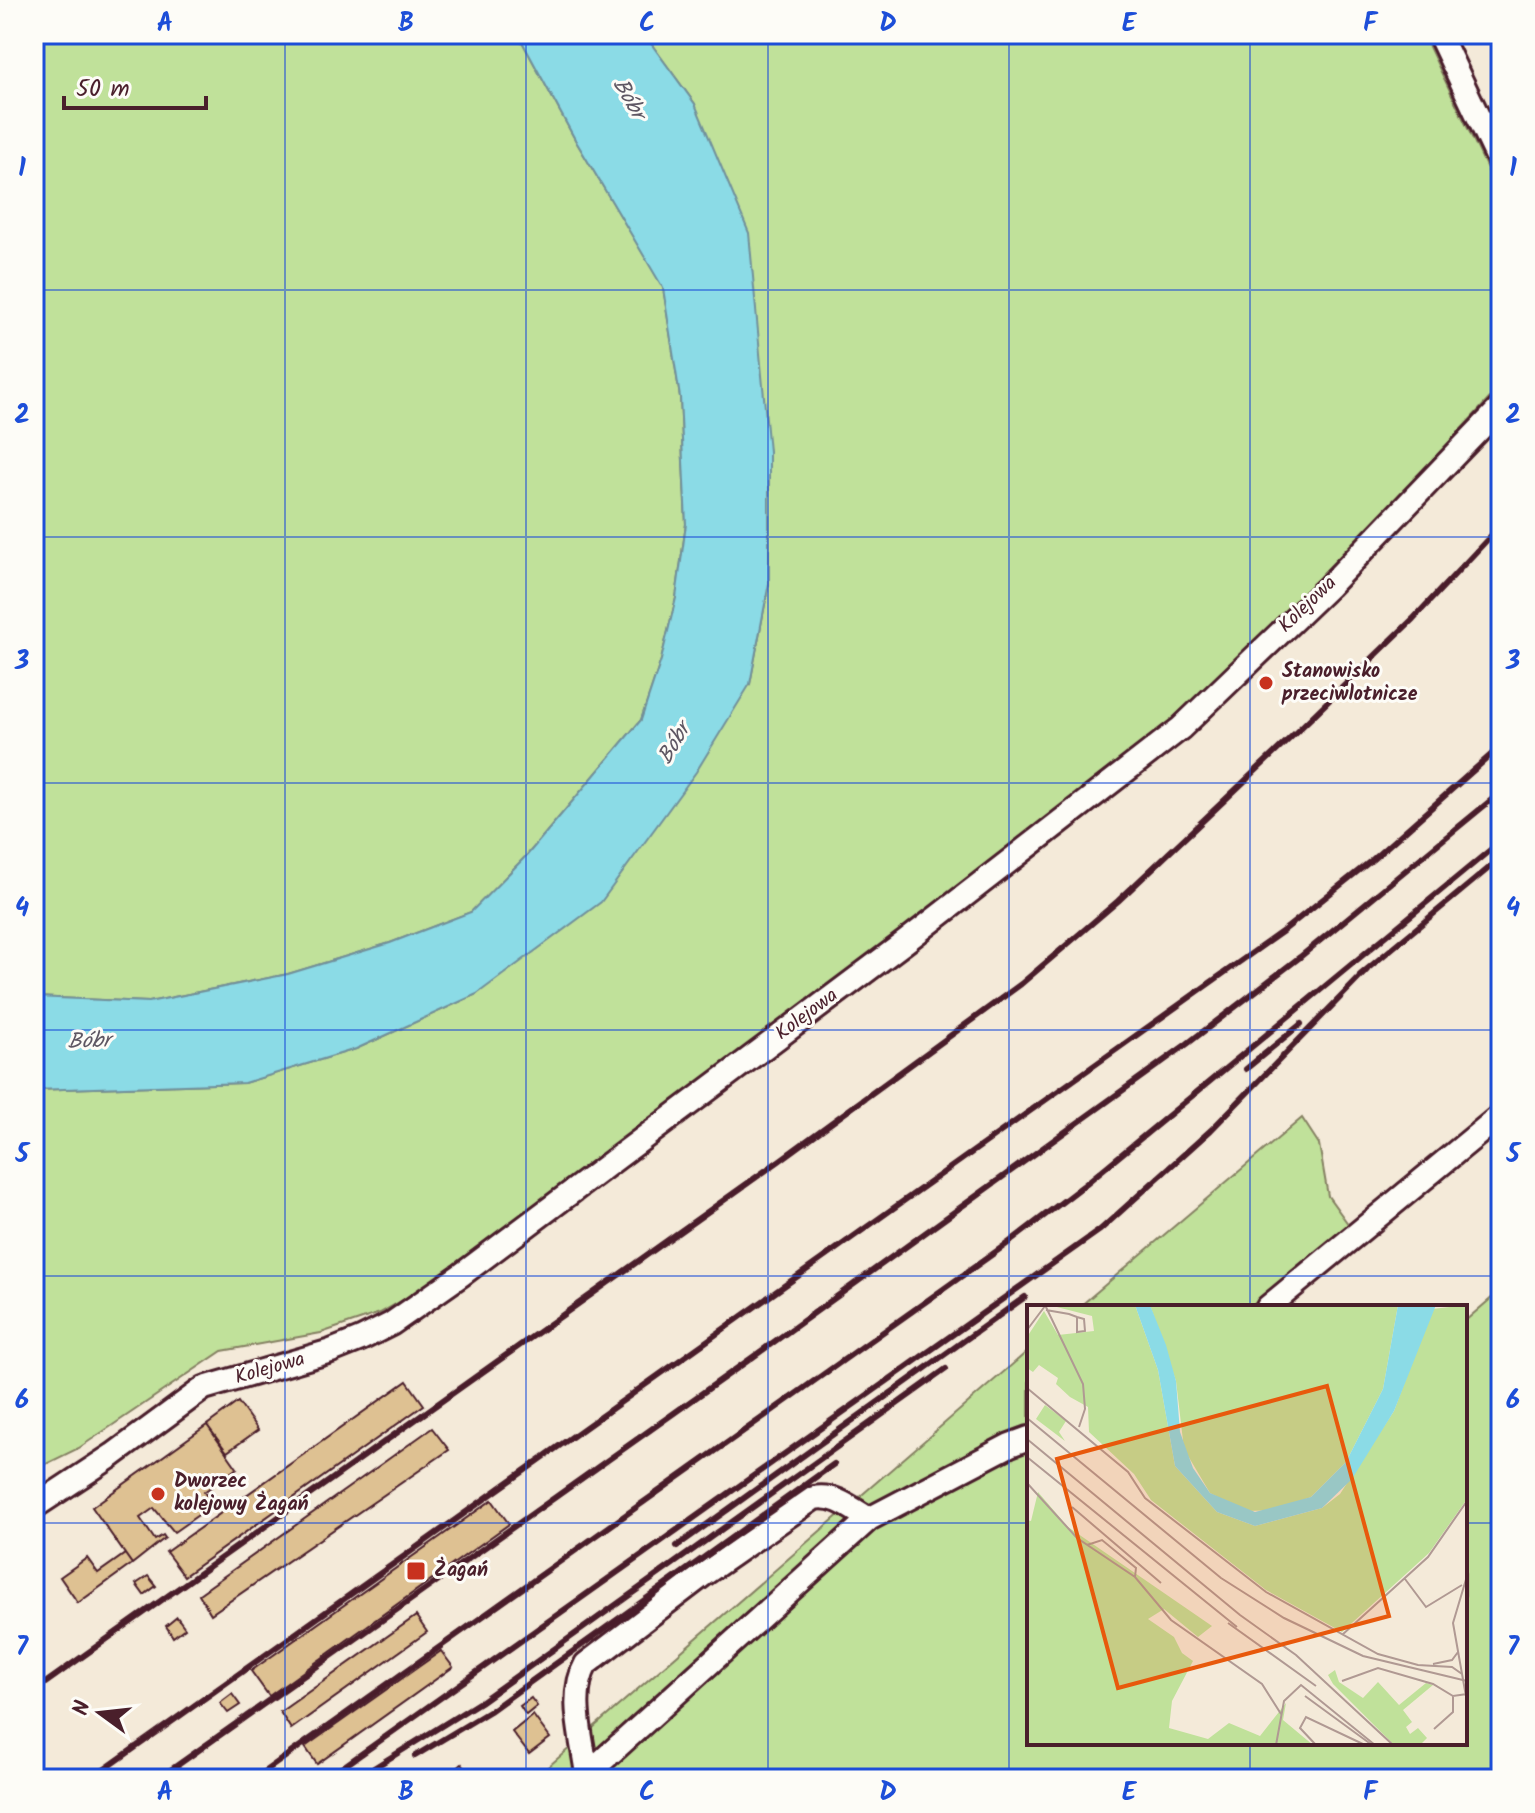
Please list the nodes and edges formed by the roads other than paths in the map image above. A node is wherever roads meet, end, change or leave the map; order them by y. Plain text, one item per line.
1 (1439, 34) edge
2 (1501, 165) edge
3 (1501, 407) edge
4 (1501, 1115) edge
5 (1270, 1305) edge
6 (1027, 1439) edge
7 (34, 1507) edge
8 (869, 1519) junction
9 (585, 1777) edge

1 - 2 street
3 - 7 street, Kolejowa
4 - 5 street
6 - 8 street
8 - 9 street
8 - 9 street

